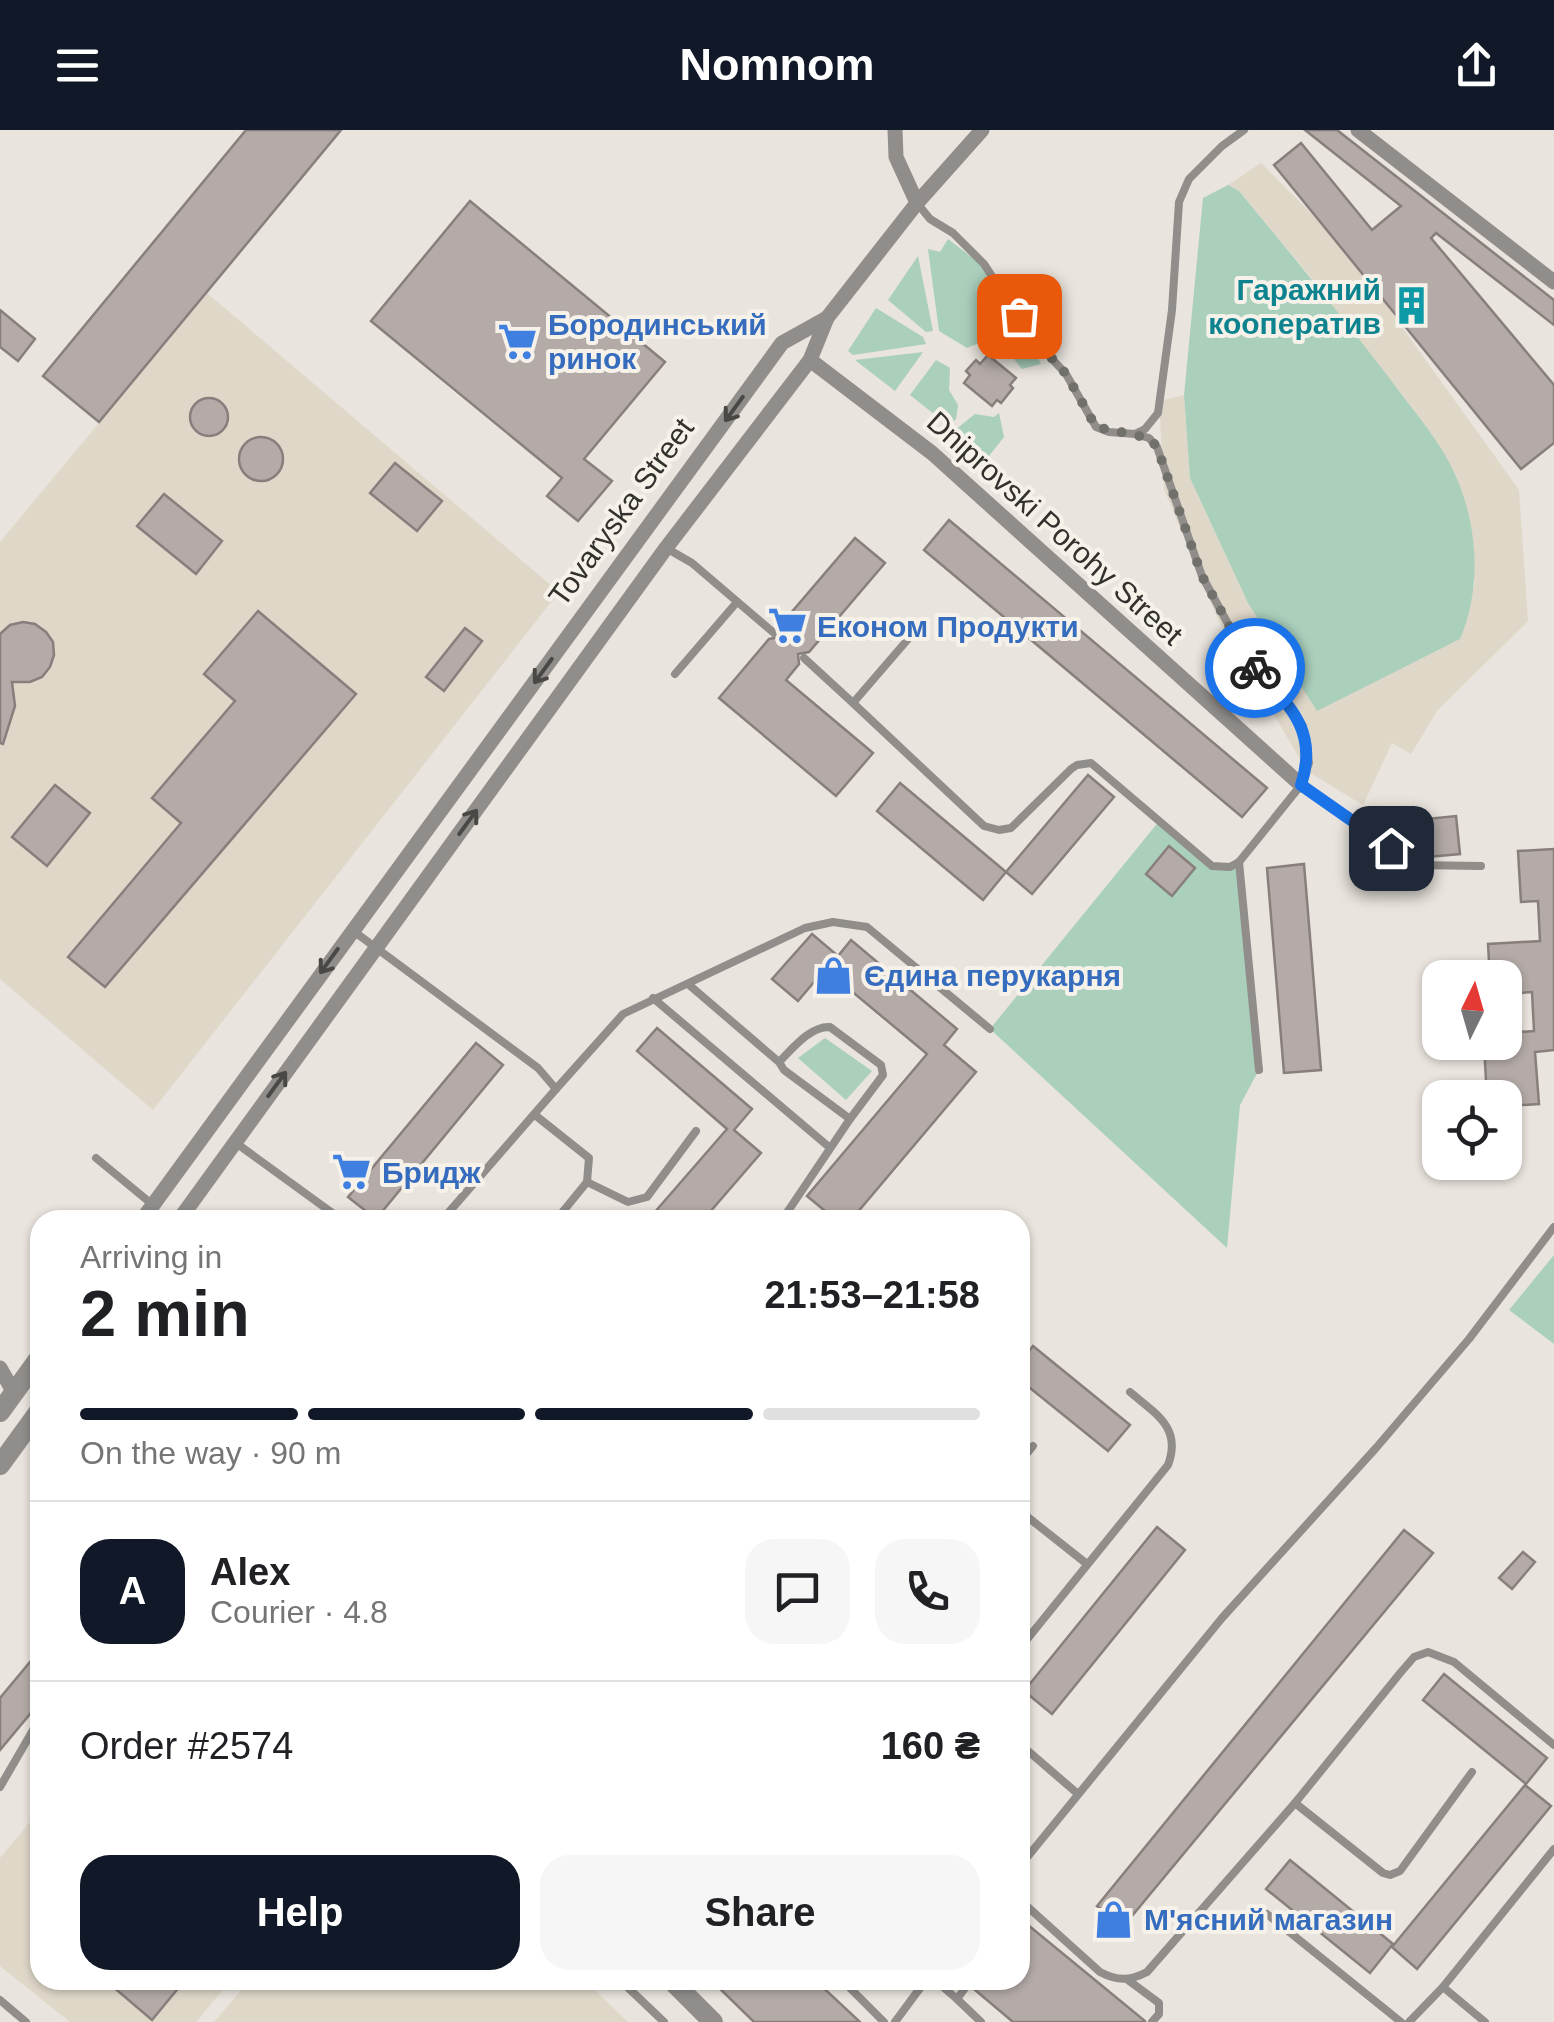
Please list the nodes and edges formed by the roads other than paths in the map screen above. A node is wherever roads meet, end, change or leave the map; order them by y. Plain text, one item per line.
1 (895, 130) edge
2 (982, 130) edge
3 (1244, 130) edge
4 (1358, 130) edge
5 (917, 203) junction
6 (1554, 282) edge
7 (827, 318) junction
8 (810, 360) junction
9 (1135, 434) junction
10 (666, 548) junction
11 (737, 602) junction
12 (774, 633) dead end
13 (910, 638) dead end
14 (804, 658) dead end
15 (675, 674) dead end
16 (853, 703) junction
17 (1301, 785) junction
18 (1240, 862) junction
19 (1480, 866) dead end
20 (352, 930) junction
21 (377, 947) junction
22 (688, 984) junction
23 (654, 998) junction
24 (990, 1029) dead end
25 (779, 1062) junction
26 (1259, 1070) dead end
27 (556, 1088) junction
28 (230, 1097) junction
29 (536, 1114) junction
30 (255, 1115) junction
31 (850, 1119) junction
32 (696, 1131) dead end
33 (235, 1142) junction
34 (829, 1147) junction
35 (96, 1158) dead end
36 (587, 1182) junction
37 (153, 1205) junction
38 (149, 1210) edge
39 (186, 1210) edge
40 (328, 1210) edge
41 (451, 1210) edge
42 (564, 1210) edge
43 (788, 1210) edge
44 (1554, 1227) edge
45 (0, 1368) edge
46 (30, 1371) edge
47 (14, 1392) junction
48 (1130, 1392) dead end
49 (0, 1412) edge
50 (30, 1426) edge
51 (1032, 1446) dead end
52 (1030, 1449) edge
53 (0, 1465) edge
54 (1030, 1519) edge
55 (1087, 1564) junction
56 (1030, 1635) edge
57 (30, 1735) edge
58 (1554, 1744) edge
59 (1030, 1753) edge
60 (1472, 1772) dead end
61 (0, 1786) edge
62 (1078, 1794) junction
63 (1295, 1803) junction
64 (1554, 1849) edge
65 (1030, 1854) edge
66 (1030, 1909) edge
67 (1268, 1914) dead end
68 (1128, 1980) junction
69 (1443, 1988) junction
70 (630, 1990) edge
71 (681, 1990) edge
72 (852, 1990) edge
73 (918, 1990) edge
74 (946, 1990) edge
75 (964, 1990) edge
76 (0, 2000) edge
77 (957, 2000) junction
78 (26, 2022) edge
79 (664, 2022) edge
80 (713, 2022) edge
81 (884, 2022) edge
82 (894, 2022) edge
83 (981, 2022) edge
84 (1152, 2022) edge
85 (1405, 2022) edge
86 (1484, 2022) edge

1 - 5 street
2 - 5 street
3 - 9 lane
4 - 6 street
5 - 7 street
5 - 9 lane
7 - 8 street, Tovaryska Street
7 -> 20 street, Tovaryska Street
8 - 10 street, Tovaryska Street
8 - 17 street, Dniprovski Porohy Street
9 - 17 lane
10 - 11 lane
21 -> 10 street, Tovaryska Street
11 - 12 lane
11 - 15 lane
13 - 16 lane
14 - 16 lane
16 - 18 lane
17 - 18 lane
17 - 19 lane
18 - 26 lane
20 - 21 lane
20 -> 28 street, Tovaryska Street
21 - 27 lane
30 -> 21 street, Tovaryska Street
22 - 23 lane
22 - 24 lane
22 - 25 lane
23 - 27 lane
23 - 34 lane
25 - 31 lane
25 - 31 lane
27 - 29 lane
28 - 30 street
28 - 37 street, Tovaryska Street
29 - 36 lane
29 - 41 lane
30 - 33 street, Tovaryska Street
31 - 34 lane
32 - 36 lane
33 - 39 street, Tovaryska Street
33 - 40 lane
34 - 43 lane
35 - 37 lane
36 - 42 lane
37 - 38 street, Tovaryska Street
44 - 62 lane
45 - 47 street
46 - 47 street
47 - 49 street
48 - 55 lane
50 - 53 street
51 - 52 lane
54 - 55 lane
55 - 56 lane
57 - 61 lane
58 - 63 lane
59 - 62 lane
60 - 63 lane
62 - 65 lane
63 - 68 lane
64 - 69 lane
66 - 68 lane
67 - 85 lane
68 - 84 lane
69 - 85 lane
69 - 86 lane
70 - 79 lane
71 - 80 street
72 - 81 lane
73 - 82 lane
74 - 77 lane
75 - 77 lane
76 - 78 lane
77 - 83 lane

